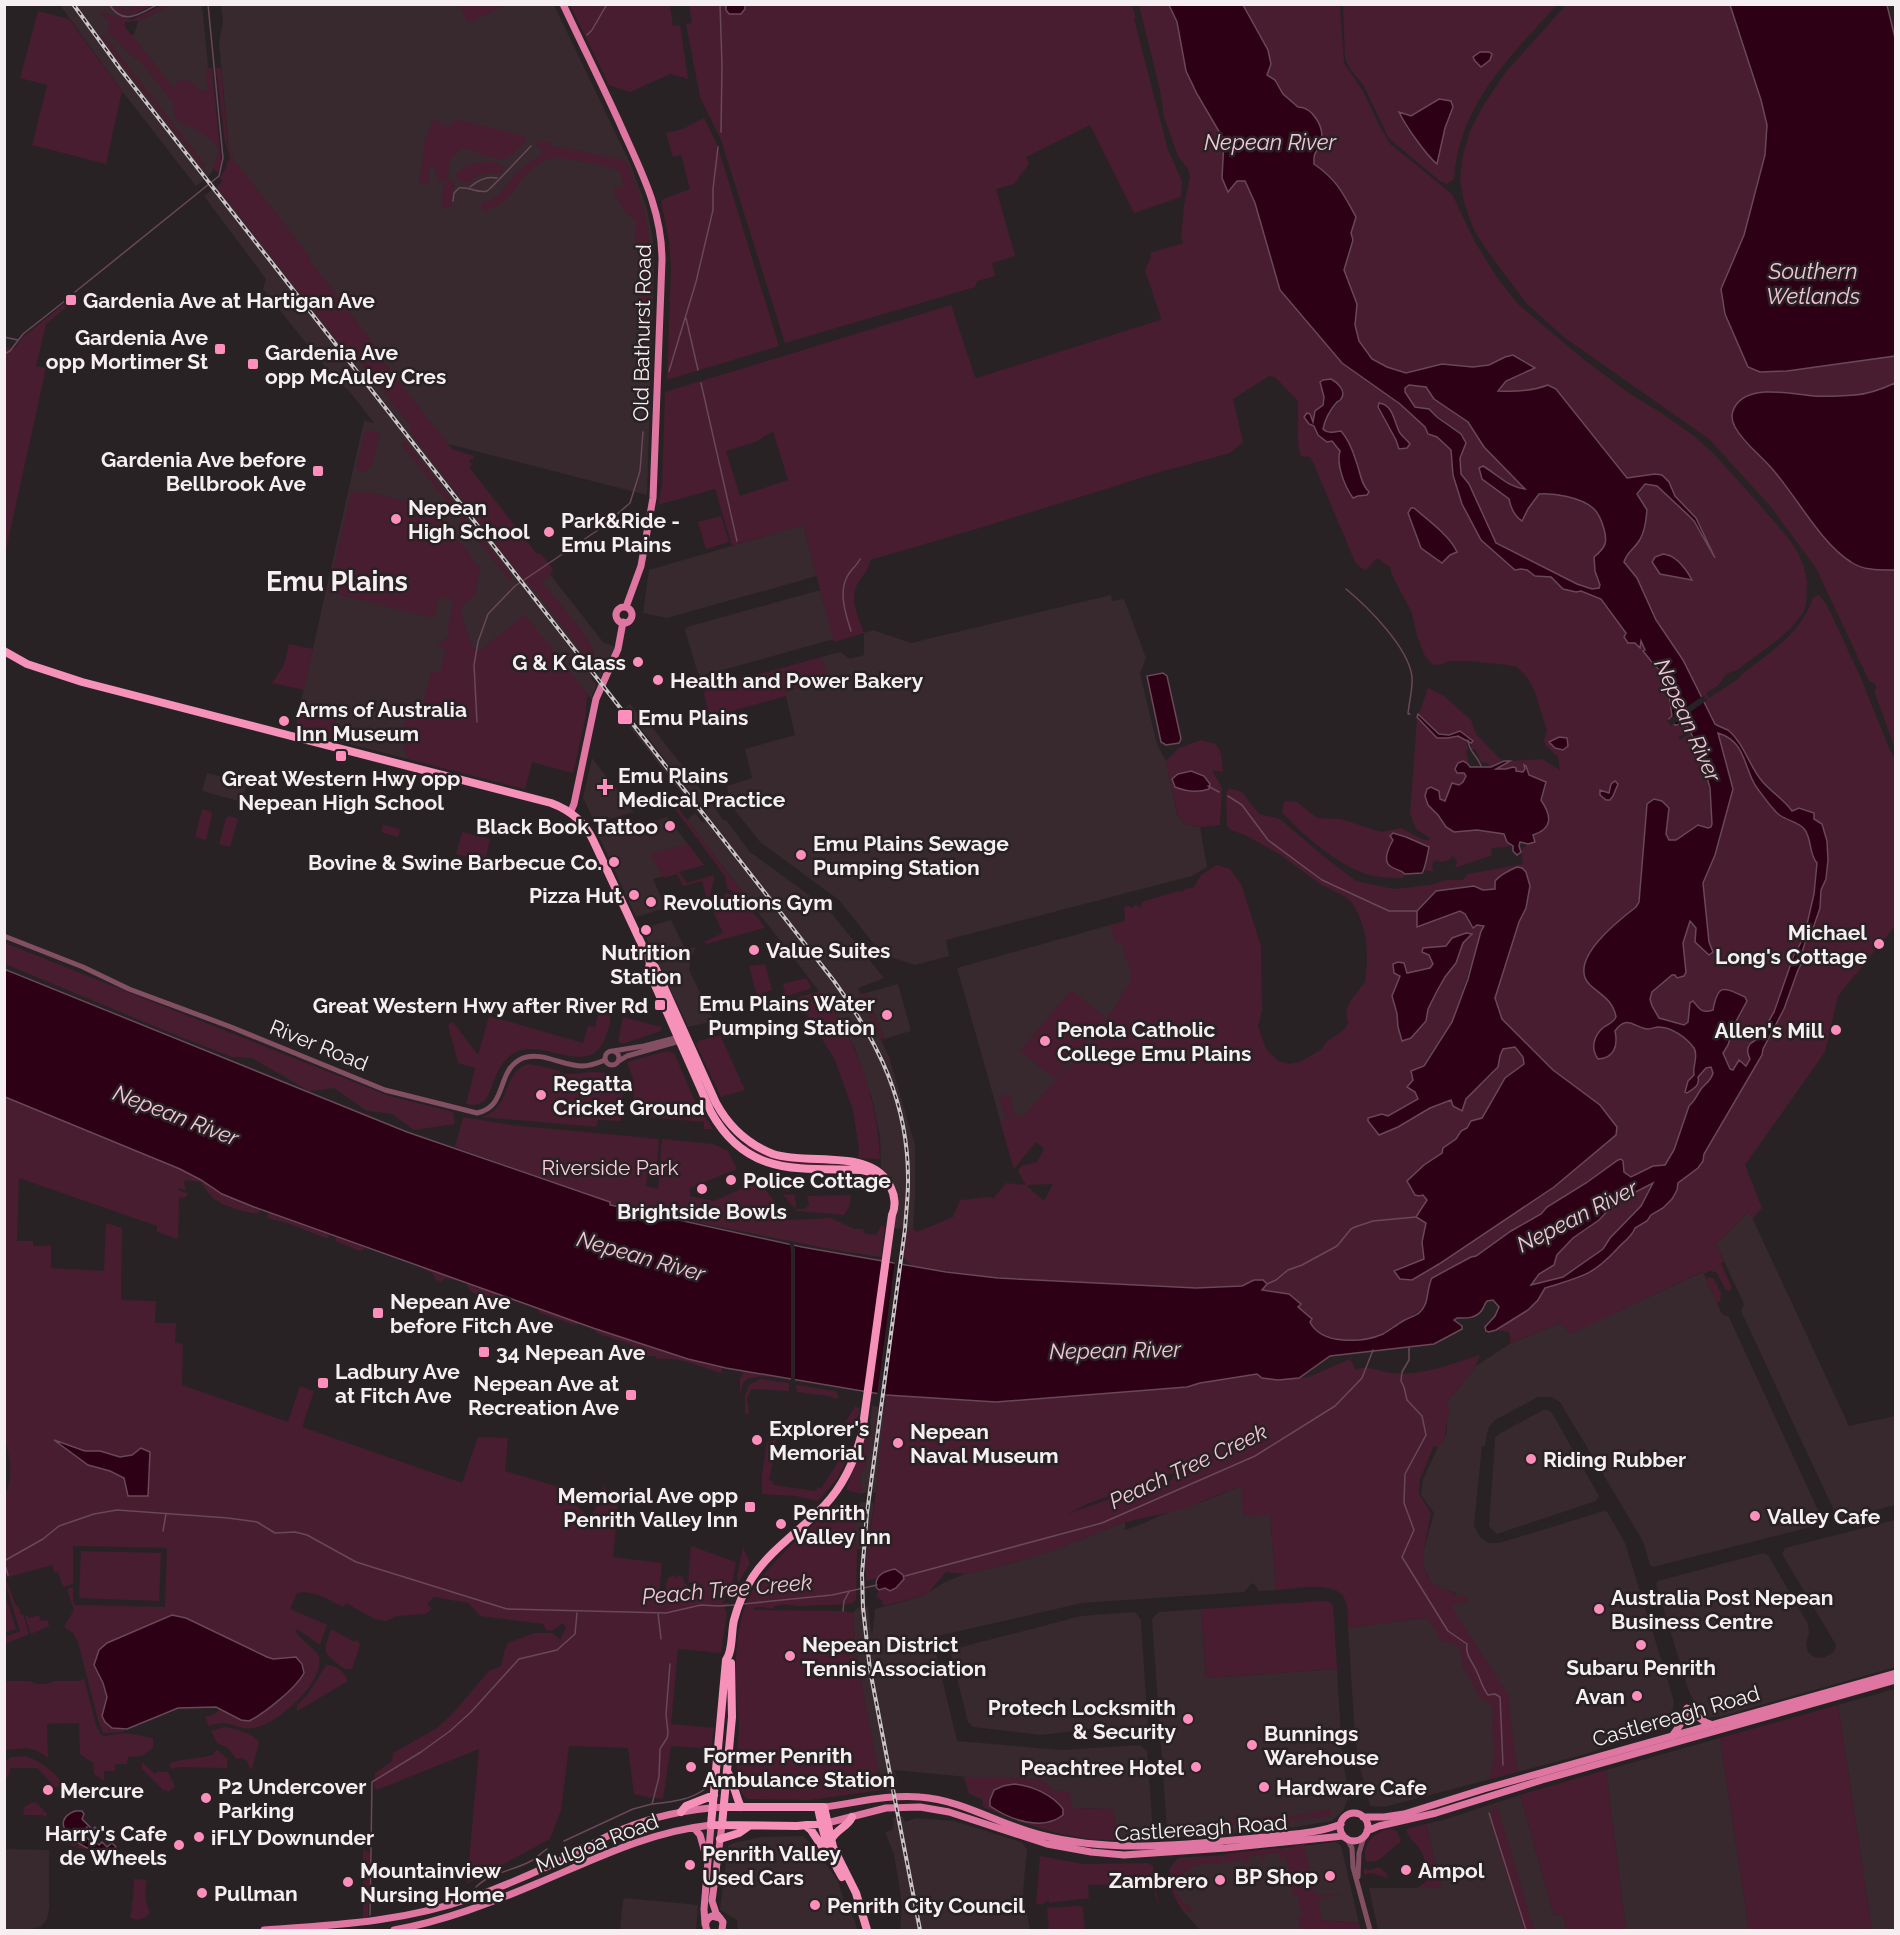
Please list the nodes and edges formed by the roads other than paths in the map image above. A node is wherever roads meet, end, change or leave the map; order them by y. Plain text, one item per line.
1 (563, 4) edge
2 (4, 651) edge
3 (4, 659) edge
4 (82, 682) junction
5 (570, 813) junction
6 (4, 936) edge
7 (681, 1039) junction
8 (614, 1051) junction
9 (605, 1060) junction
10 (619, 1060) junction
11 (729, 1657) junction
12 (1896, 1673) edge
13 (1896, 1680) edge
14 (1712, 1724) junction
15 (1672, 1736) junction
16 (727, 1771) junction
17 (714, 1795) junction
18 (724, 1807) junction
19 (741, 1807) junction
20 (819, 1807) junction
21 (713, 1808) junction
22 (681, 1812) junction
23 (852, 1816) junction
24 (1363, 1817) junction
25 (824, 1823) junction
26 (1341, 1824) junction
27 (722, 1825) junction
28 (749, 1825) junction
29 (711, 1826) junction
30 (807, 1826) junction
31 (693, 1828) junction
32 (1365, 1834) junction
33 (1345, 1837) junction
34 (720, 1839) junction
35 (831, 1840) junction
36 (708, 1861) junction
37 (833, 1861) junction
38 (1358, 1878) junction
39 (720, 1918) junction
40 (705, 1928) edge
41 (264, 1930) edge
42 (394, 1930) edge
43 (722, 1930) edge
44 (862, 1930) edge
45 (867, 1930) edge
46 (1370, 1930) edge

1 - 5 main road, Old Bathurst Road
2 - 4 highway
3 - 4 highway
4 - 5 highway
5 - 7 highway
6 - 9 street, River Road
7 - 8 street
7 - 10 street
7 - 11 highway
8 - 9 street
8 - 10 street
9 - 10 street
11 - 16 highway
11 - 17 highway
12 - 14 main road, Castlereagh Road
13 - 32 main road, Castlereagh Road
14 - 15 main road, Castlereagh Road
14 - 15 main road
15 - 24 main road, Castlereagh Road
16 - 18 highway
16 - 19 highway
17 - 21 highway
17 - 22 highway
18 - 19 highway, Castlereagh Road
18 - 21 main road, Mulgoa Road
18 - 27 highway
19 - 20 highway, Castlereagh Road
20 - 25 highway
20 - 26 main road, Castlereagh Road
21 - 22 main road, Mulgoa Road
21 - 29 highway
22 - 41 main road, Mulgoa Road
23 - 25 main road, Castlereagh Road
23 - 33 main road, Castlereagh Road
23 - 35 highway
24 - 26 main road
24 - 32 main road
25 - 30 highway, Castlereagh Road
25 - 35 highway
25 - 37 highway
26 - 33 main road
27 - 28 highway, Castlereagh Road
27 - 29 highway, Castlereagh Road
27 - 34 main road
28 - 30 highway, Castlereagh Road
28 - 34 highway
29 - 31 main road, Mulgoa Road
29 - 36 main road
30 - 37 highway
31 - 36 main road
31 - 42 main road, Mulgoa Road
32 - 33 main road
32 - 38 street
33 - 38 street
34 - 39 main road
35 - 45 highway
36 - 40 main road
37 - 44 highway
38 - 46 street
39 - 40 main road
39 - 43 main road

